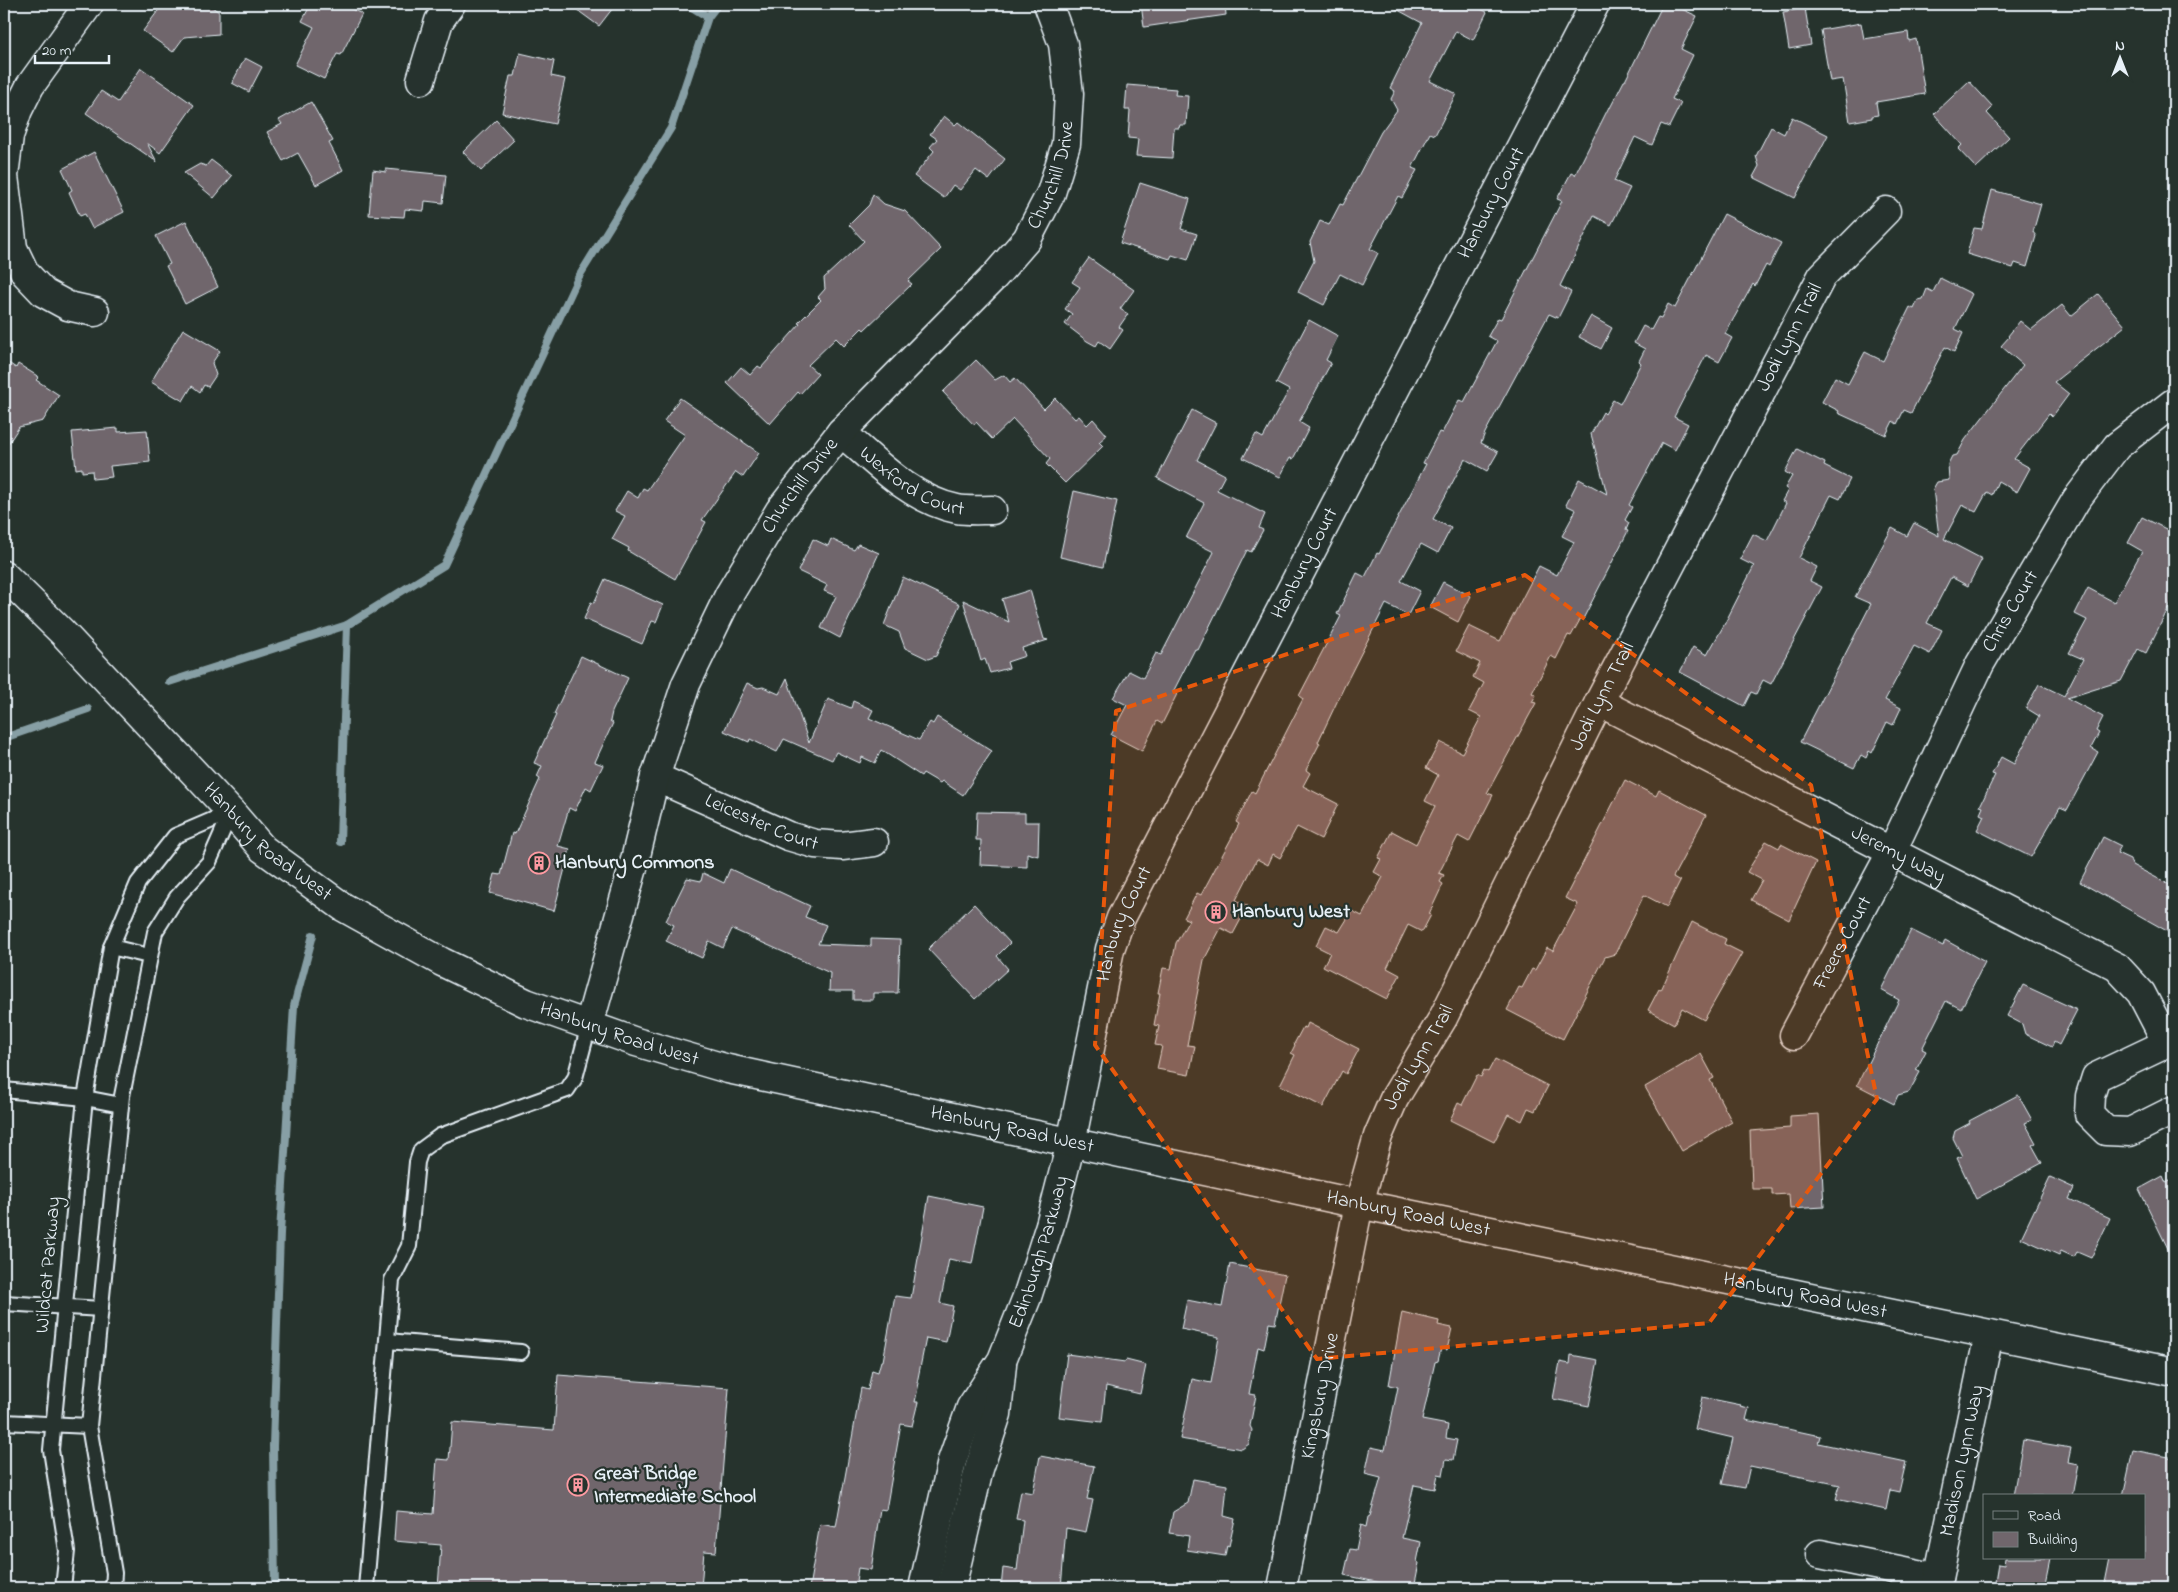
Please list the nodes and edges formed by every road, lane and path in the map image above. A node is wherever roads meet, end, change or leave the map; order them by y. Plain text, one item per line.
1 (89, 4) edge
2 (451, 4) edge
3 (1048, 4) edge
4 (1596, 4) edge
5 (421, 80) dead end
6 (4, 186) edge
7 (1886, 211) dead end
8 (8, 249) edge
9 (95, 312) dead end
10 (2173, 404) edge
11 (841, 432) junction
12 (992, 510) dead end
13 (4, 575) edge
14 (1599, 702) junction
15 (654, 777) junction
16 (231, 812) junction
17 (874, 842) dead end
18 (1892, 851) junction
19 (111, 947) junction
20 (149, 956) junction
21 (590, 1024) junction
22 (1794, 1035) dead end
23 (2170, 1042) edge
24 (4, 1090) edge
25 (85, 1098) junction
26 (121, 1105) junction
27 (2174, 1110) edge
28 (1071, 1143) junction
29 (1358, 1204) junction
30 (4, 1303) edge
31 (65, 1306) junction
32 (100, 1309) junction
33 (1989, 1334) junction
34 (387, 1340) junction
35 (521, 1352) dead end
36 (1002, 1360) junction
37 (2174, 1372) edge
38 (4, 1422) edge
39 (54, 1423) junction
40 (89, 1426) junction
41 (940, 1510) junction
42 (967, 1515) junction
43 (1820, 1554) dead end
44 (1937, 1583) edge
45 (63, 1588) edge
46 (113, 1588) edge
47 (366, 1588) edge
48 (922, 1588) edge
49 (952, 1588) edge
50 (1282, 1588) edge

1 - 6 street
2 - 5 street
3 - 11 street, Churchill Drive
4 - 28 street, Hanbury Court
6 - 8 street
7 - 14 street, Jodi Lynn Trail
8 - 9 street
10 - 18 street, Chris Court
11 - 12 street, Wexford Court
11 - 15 street, Churchill Drive
13 - 16 street, Hanbury Road West
14 - 18 street, Jeremy Way
14 - 29 street, Jodi Lynn Trail
15 - 17 street, Leicester Court
15 - 21 street, Churchill Drive
16 - 19 lane, Wildcat Parkway
16 - 20 lane
16 - 21 street, Hanbury Road West
18 - 22 street, Freers Court
18 - 23 street, Jeremy Way
19 - 20 lane
19 - 25 lane, Wildcat Parkway
20 - 26 lane
21 - 28 street, Hanbury Road West
21 - 34 lane
23 - 27 street, Jeremy Way
24 - 25 lane
25 - 26 lane
25 - 31 lane, Wildcat Parkway
26 - 32 lane
28 - 29 street, Hanbury Road West
28 - 36 street, Edinburgh Parkway
29 - 33 street, Hanbury Road West
29 - 50 street, Kingsbury Drive
30 - 31 lane
31 - 32 lane
31 - 39 lane, Wildcat Parkway
32 - 40 lane
33 - 37 street, Hanbury Road West
33 - 44 street, Madison Lynn Way
34 - 35 lane
34 - 47 lane
36 - 41 street, Edinburgh Parkway
36 - 42 street, Edinburgh Parkway
38 - 39 lane
39 - 40 lane
39 - 45 lane, Wildcat Parkway
40 - 46 lane
41 - 42 street
41 - 48 street, Edinburgh Parkway
42 - 49 street, Edinburgh Parkway
43 - 44 street

